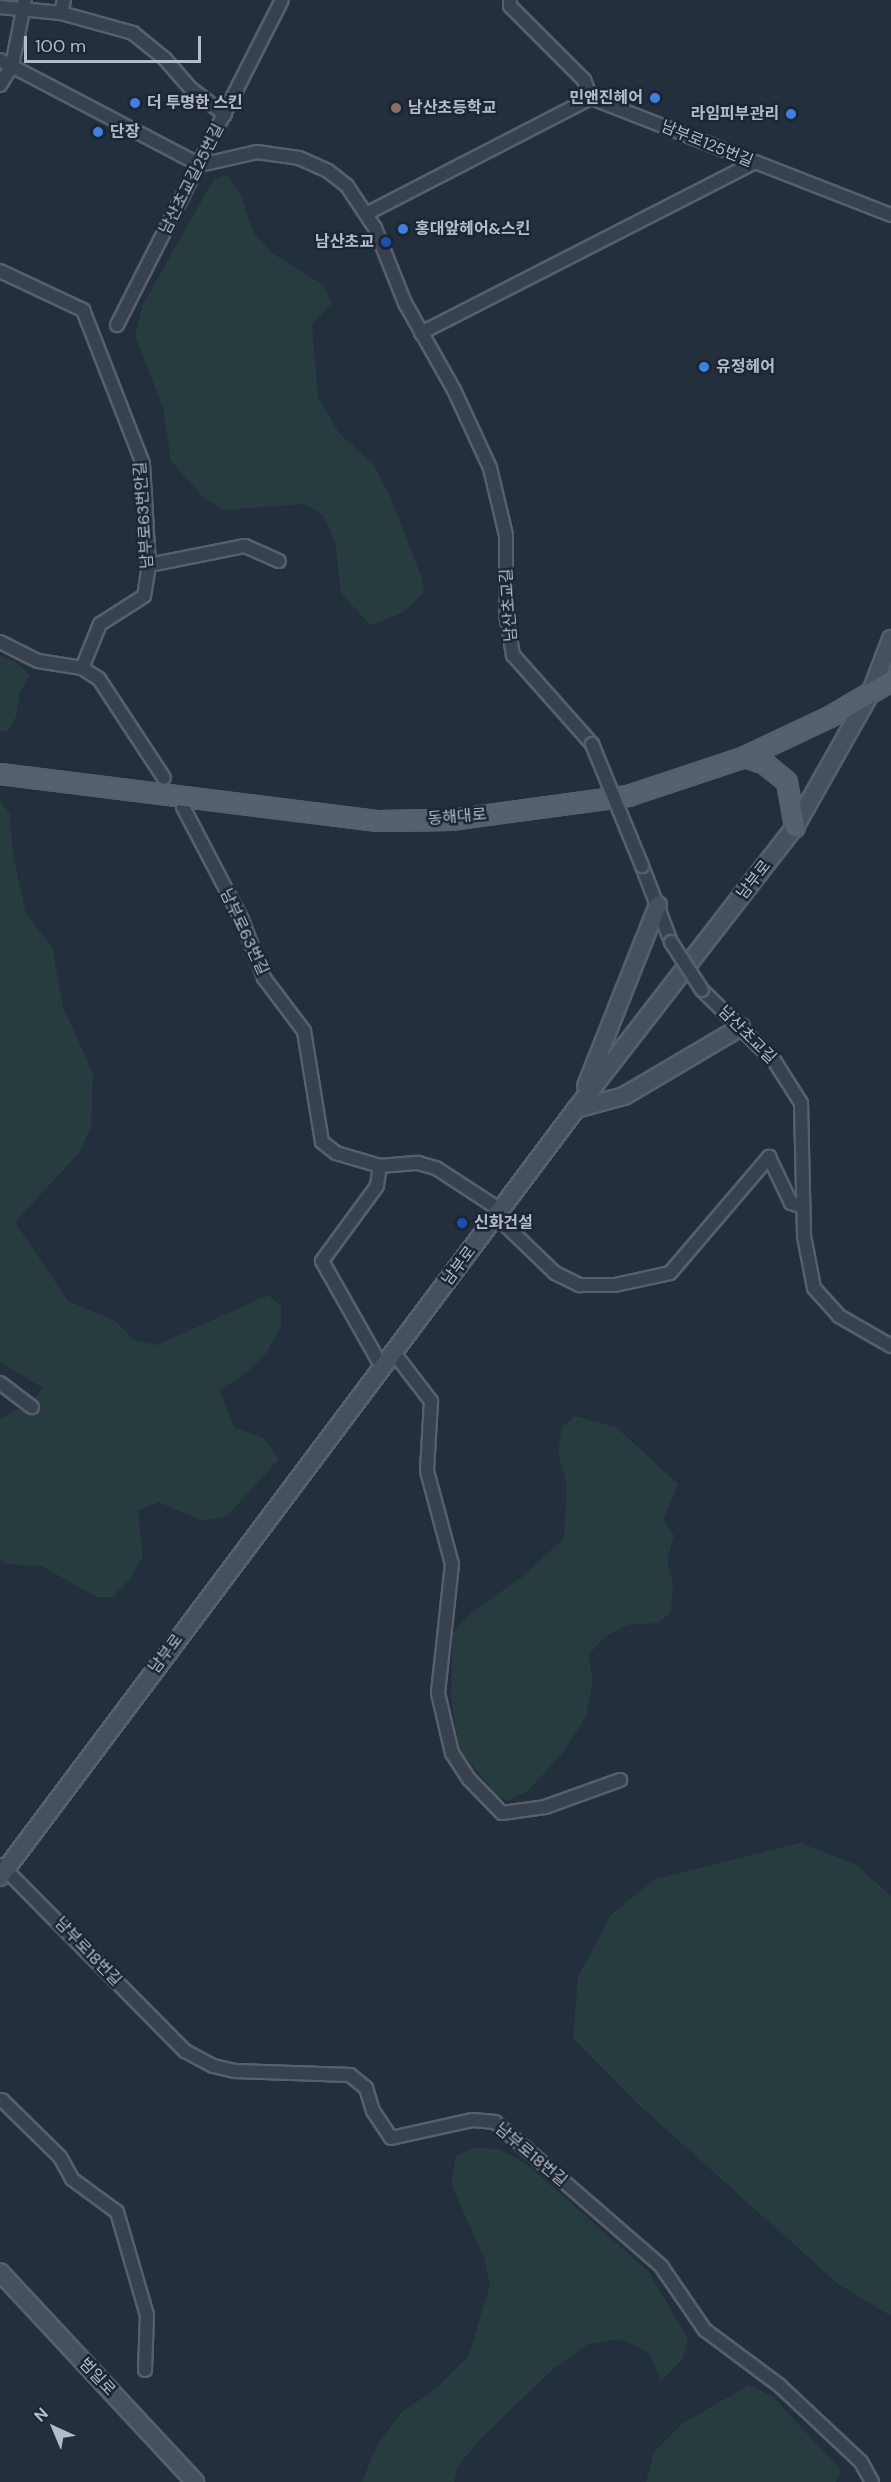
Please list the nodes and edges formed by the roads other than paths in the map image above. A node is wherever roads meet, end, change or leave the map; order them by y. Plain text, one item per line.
1 (64, 0) edge
2 (282, 0) edge
3 (510, 0) edge
4 (24, 6) edge
5 (0, 7) edge
6 (61, 13) junction
7 (0, 60) edge
8 (12, 66) junction
9 (0, 85) edge
10 (591, 98) junction
11 (225, 115) junction
12 (753, 163) junction
13 (200, 165) junction
14 (366, 214) junction
15 (891, 215) edge
16 (0, 272) edge
17 (117, 325) dead end
18 (421, 333) junction
19 (279, 561) dead end
20 (149, 565) junction
21 (891, 639) edge
22 (0, 642) edge
23 (82, 668) junction
24 (891, 681) edge
25 (870, 694) junction
26 (745, 757) junction
27 (0, 774) edge
28 (164, 778) dead end
29 (183, 807) dead end
30 (795, 827) junction
31 (658, 905) junction
32 (741, 1027) junction
33 (576, 1109) junction
34 (380, 1166) junction
35 (803, 1207) junction
36 (499, 1214) junction
37 (891, 1346) edge
38 (394, 1353) junction
39 (382, 1367) junction
40 (0, 1383) edge
41 (32, 1407) dead end
42 (620, 1780) dead end
43 (2, 1870) edge
44 (2, 2100) dead end
45 (0, 2272) edge
46 (145, 2370) dead end
47 (195, 2482) edge
48 (872, 2482) edge

1 - 6 street
2 - 11 street, 남산초교길25번길
3 - 10 street
4 - 5 street
4 - 6 street
4 - 8 street
6 - 11 street
7 - 8 street
8 - 9 street
8 - 13 street
10 - 12 street, 남부로125번길
10 - 14 street
11 - 13 street, 남산초교길25번길
12 - 15 street, 남부로125번길
12 - 18 street
13 - 14 street, 남산초교길
13 - 17 street, 남산초교길25번길
14 - 18 street, 남산초교길
16 - 20 street, 남부로63번안길
18 - 31 street, 남산초교길, bridge
19 - 20 street
20 - 23 street, 남부로63번안길
21 - 25 street, 남부로
22 - 23 street
23 - 28 street
24 - 25 main road, 동해대로
25 - 26 main road, 동해대로
25 - 30 street, 남부로
26 - 27 main road, 동해대로
26 - 30 main road
29 - 34 street, 남부로63번길
30 - 33 street, 남부로
31 - 32 street, 남산초교길, bridge
31 - 33 street
32 - 33 street
32 - 35 street, 남산초교길
33 - 36 street, 남부로
34 - 36 street, 남부로63번길
34 - 39 street
35 - 36 street, 남부로63번길
35 - 37 street, 남산초교길
36 - 38 street, 남부로
38 - 39 street, 남부로
38 - 42 street
39 - 43 street, 남부로
40 - 41 street
43 - 48 street, 남부로18번길
44 - 46 street
45 - 47 street, 범일로

